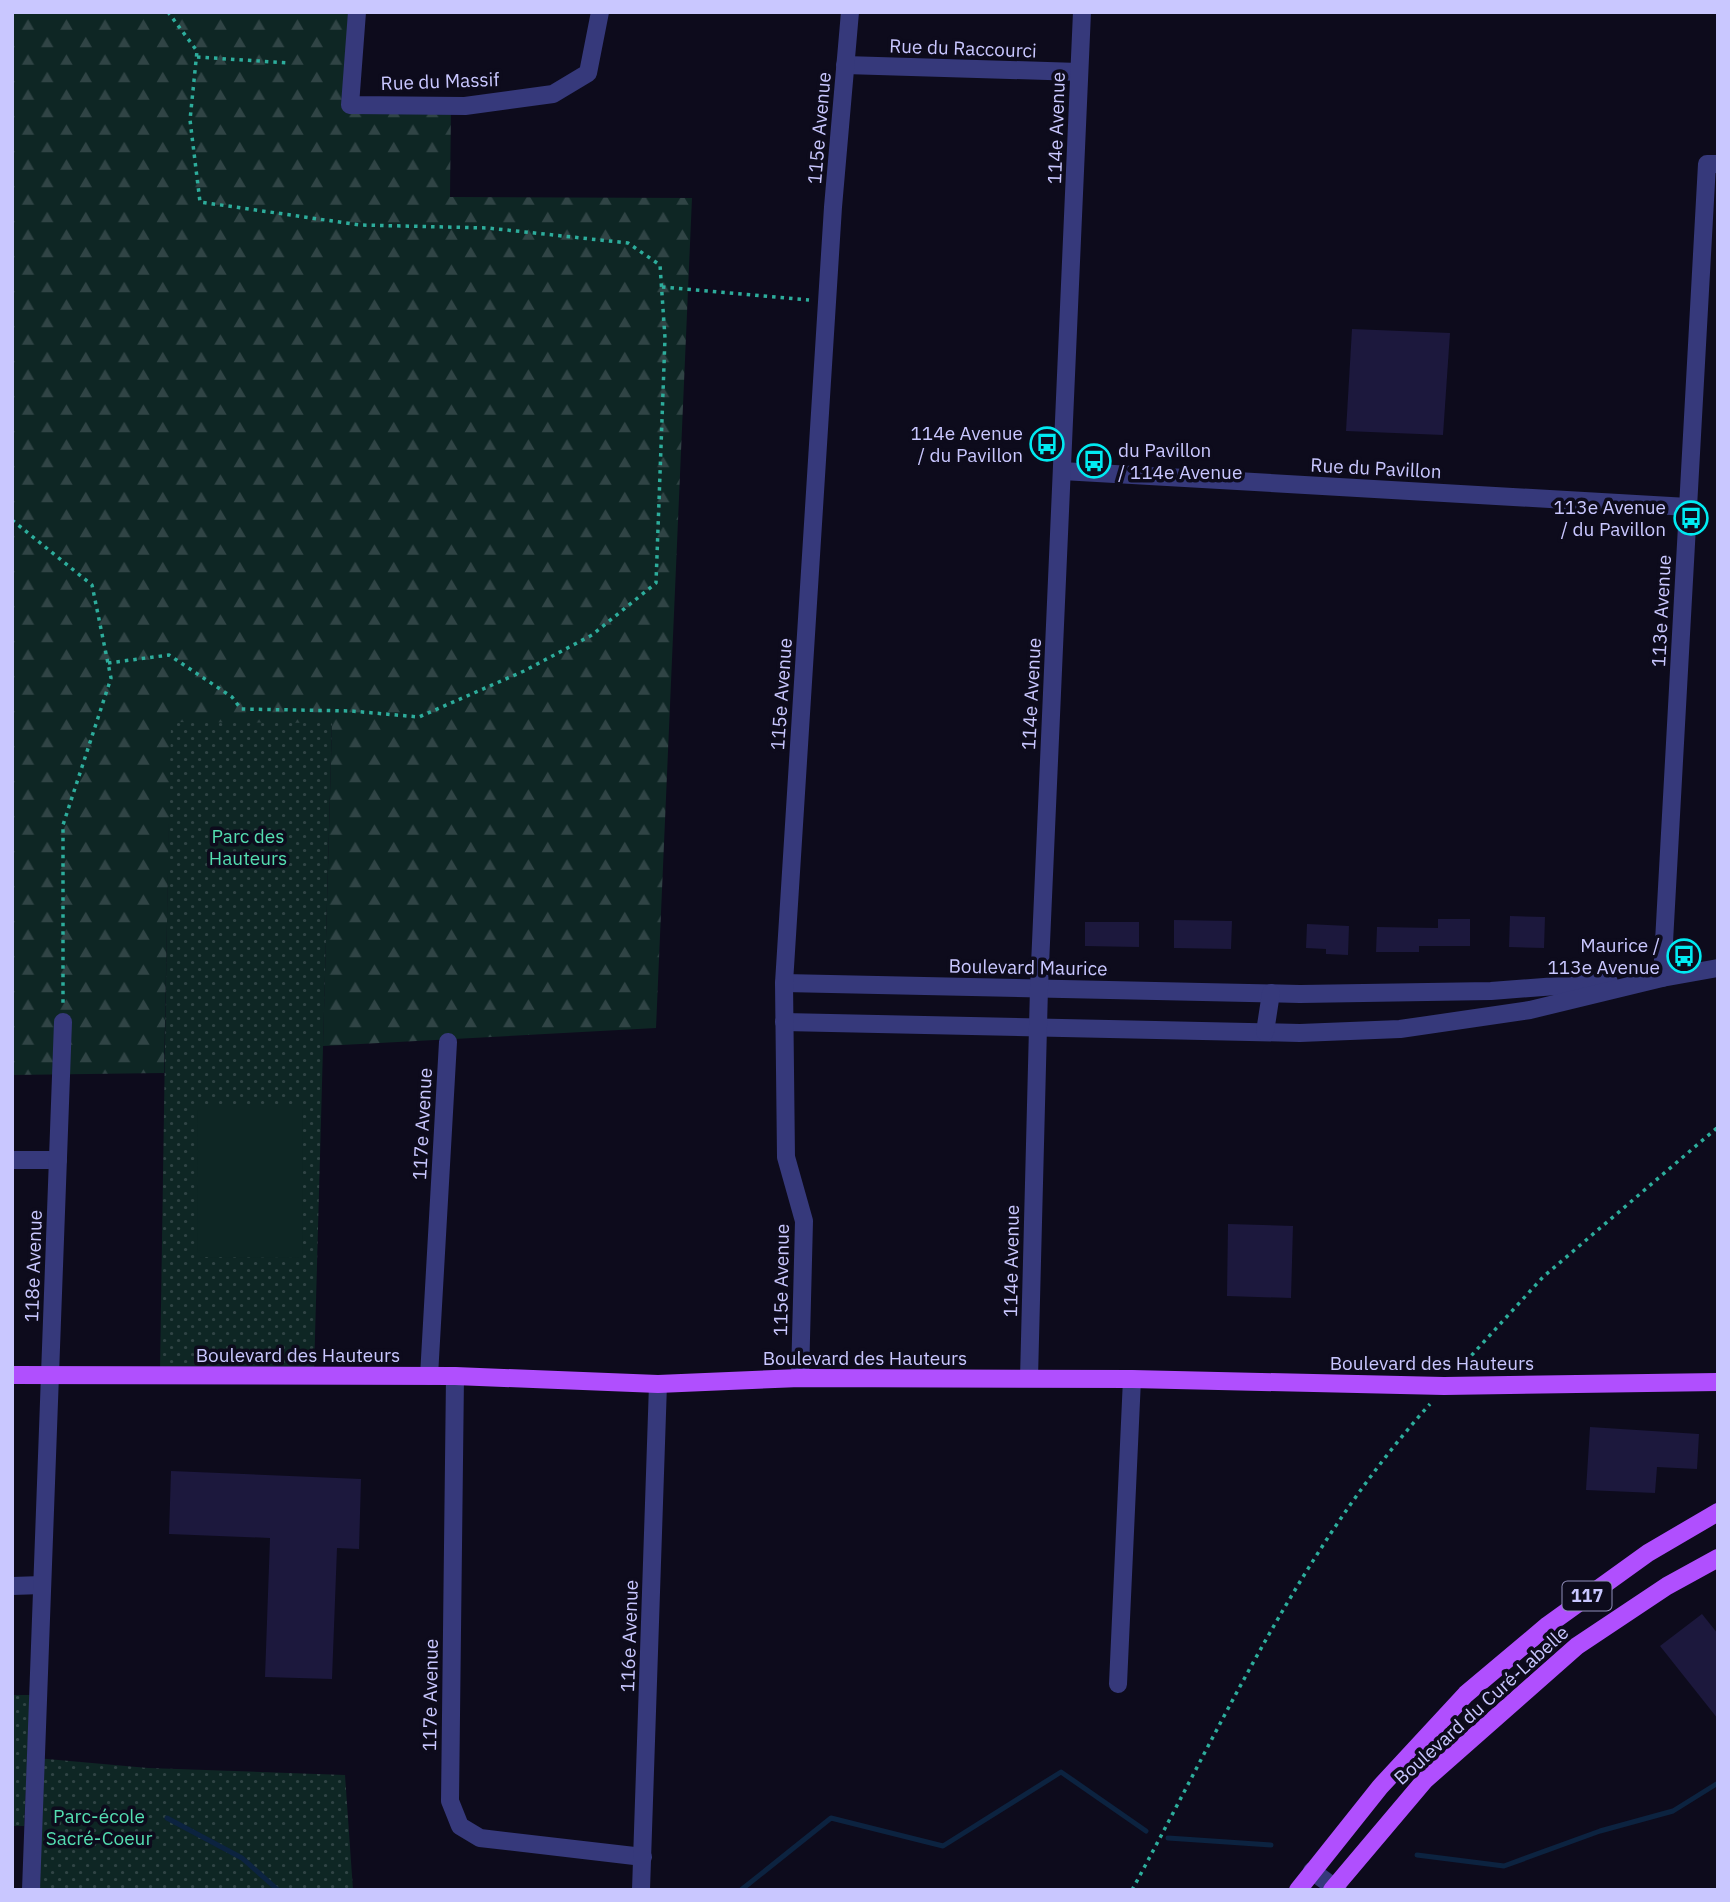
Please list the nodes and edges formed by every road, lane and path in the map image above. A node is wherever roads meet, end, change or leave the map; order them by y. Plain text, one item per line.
1 (167, 12) edge
2 (357, 12) edge
3 (600, 12) edge
4 (850, 12) edge
5 (1082, 12) edge
6 (197, 57) junction
7 (289, 63) dead end
8 (845, 65) junction
9 (1079, 72) junction
10 (1713, 164) edge
11 (662, 287) junction
12 (827, 302) junction
13 (1062, 471) junction
14 (1688, 507) junction
15 (12, 520) edge
16 (108, 663) junction
17 (1718, 968) edge
18 (1662, 978) junction
19 (784, 983) junction
20 (1039, 988) junction
21 (1271, 993) junction
22 (63, 1022) joint
23 (784, 1022) junction
24 (1038, 1028) junction
25 (1265, 1032) junction
26 (448, 1042) dead end
27 (1718, 1127) edge
28 (12, 1160) edge
29 (58, 1160) junction
30 (1456, 1373) dead end
31 (12, 1375) edge
32 (49, 1375) junction
33 (429, 1376) junction
34 (455, 1376) junction
35 (800, 1378) junction
36 (1030, 1378) junction
37 (1132, 1379) junction
38 (1718, 1382) edge
39 (658, 1384) junction
40 (1432, 1402) dead end
41 (1718, 1512) edge
42 (1718, 1558) edge
43 (42, 1585) junction
44 (12, 1586) edge
45 (1118, 1684) dead end
46 (643, 1857) junction
47 (1312, 1871) junction
48 (1335, 1889) edge
49 (31, 1890) edge
50 (641, 1890) edge
51 (1132, 1890) edge
52 (1298, 1890) edge

1 - 6 path
2 - 3 street, Rue du Massif
4 - 8 street, 115e Avenue
5 - 9 street, 114e Avenue
6 - 7 path
6 - 11 path
8 - 9 street, Rue du Raccourci
8 - 12 street, 115e Avenue
9 - 13 street, 114e Avenue
10 - 14 street, 113e Avenue
11 - 12 path
11 - 16 path
12 - 19 street, 115e Avenue
13 - 14 street, Rue du Pavillon
13 - 20 street, 114e Avenue
14 - 18 street, 113e Avenue
15 - 16 path
16 - 22 path
17 - 18 street, Boulevard Maurice
18 - 21 street, Boulevard Maurice
18 - 25 street, Boulevard Maurice
19 - 20 street, Boulevard Maurice
19 - 23 street, 115e Avenue
20 - 21 street, Boulevard Maurice
20 - 24 street, 114e Avenue
21 - 25 street
22 - 29 street, 118e Avenue
23 - 24 street, Boulevard Maurice
23 - 35 street, 115e Avenue
24 - 25 street, Boulevard Maurice
24 - 36 street, 114e Avenue
26 - 33 street, 117e Avenue
27 - 30 path
28 - 29 street
29 - 32 street, 118e Avenue
31 - 32 main road, Boulevard des Hauteurs
32 - 33 main road, Boulevard des Hauteurs
32 - 43 street, 118e Avenue
33 - 34 main road, Boulevard des Hauteurs
34 - 39 main road, Boulevard des Hauteurs
34 - 46 street, 117e Avenue
35 - 36 main road, Boulevard des Hauteurs
35 - 39 main road, Boulevard des Hauteurs
36 - 37 main road, Boulevard des Hauteurs
37 - 38 main road, Boulevard des Hauteurs
37 - 45 street
39 - 46 street, 116e Avenue
40 - 51 path
41 - 47 main road, Boulevard du Curé-Labelle / 117
42 - 48 main road, Boulevard du Curé-Labelle / 117
43 - 44 street
43 - 49 street, 118e Avenue
46 - 50 street, 116e Avenue
47 - 48 street
47 - 52 main road, Boulevard du Curé-Labelle / 117

